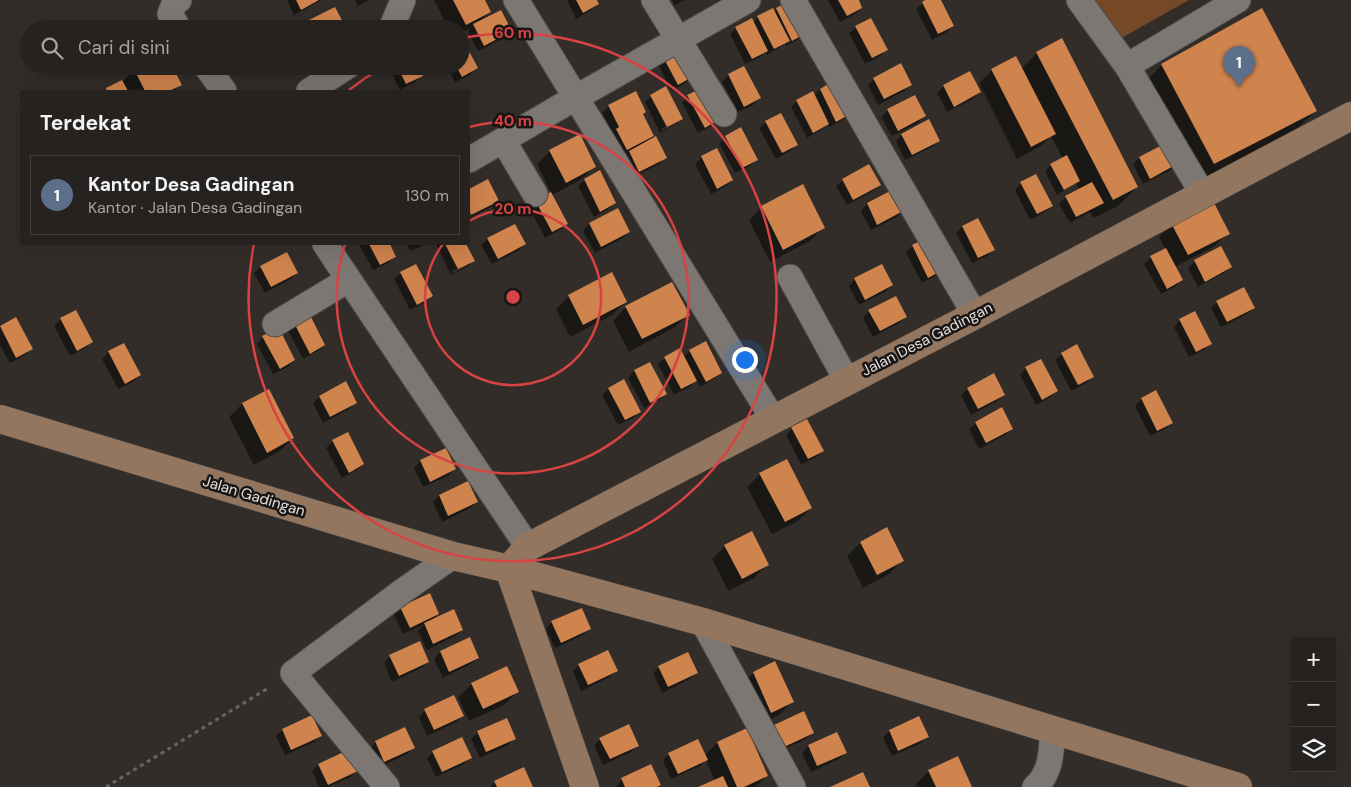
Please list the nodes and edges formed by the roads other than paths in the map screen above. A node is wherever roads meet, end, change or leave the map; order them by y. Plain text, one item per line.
1 (179, 0) edge
2 (403, 0) edge
3 (516, 0) edge
4 (654, 0) edge
5 (748, 0) edge
6 (793, 0) edge
7 (1079, 0) edge
8 (1238, 0) edge
9 (174, 20) edge
10 (395, 20) edge
11 (678, 39) junction
12 (1127, 66) junction
13 (212, 75) edge
14 (334, 75) edge
15 (223, 90) edge
16 (311, 90) edge
17 (575, 98) junction
18 (724, 114) dead end
19 (1351, 116) edge
20 (503, 140) junction
21 (470, 159) edge
22 (1202, 193) junction
23 (535, 194) dead end
24 (328, 245) edge
25 (790, 278) dead end
26 (348, 280) junction
27 (975, 315) junction
28 (275, 324) dead end
29 (847, 381) junction
30 (0, 419) edge
31 (773, 419) junction
32 (528, 547) junction
33 (453, 556) junction
34 (509, 569) junction
35 (703, 622) junction
36 (1053, 729) junction
37 (387, 787) edge
38 (585, 787) edge
39 (793, 787) edge
40 (1034, 787) edge
41 (1238, 787) edge

1 - 9 street
2 - 10 street
3 - 17 street
4 - 11 street
5 - 11 street
6 - 27 street
7 - 12 street
8 - 12 street
11 - 17 street
11 - 18 street
12 - 22 street
13 - 15 street
14 - 16 street
17 - 20 street
17 - 31 street
19 - 22 street, Jalan Desa Gadingan
20 - 21 street
20 - 23 street
22 - 27 street, Jalan Desa Gadingan
24 - 26 street
25 - 29 street
26 - 28 street
26 - 32 street
27 - 29 street, Jalan Desa Gadingan
29 - 31 street, Jalan Desa Gadingan
30 - 33 street, Jalan Gadingan
31 - 32 street, Jalan Desa Gadingan
32 - 34 street, Jalan Desa Gadingan
33 - 34 street, Jalan Gadingan
33 - 37 street
34 - 35 street, Jalan Gadingan
34 - 38 street
35 - 36 street, Jalan Gadingan
35 - 39 street
36 - 40 street
36 - 41 street, Jalan Gadingan

